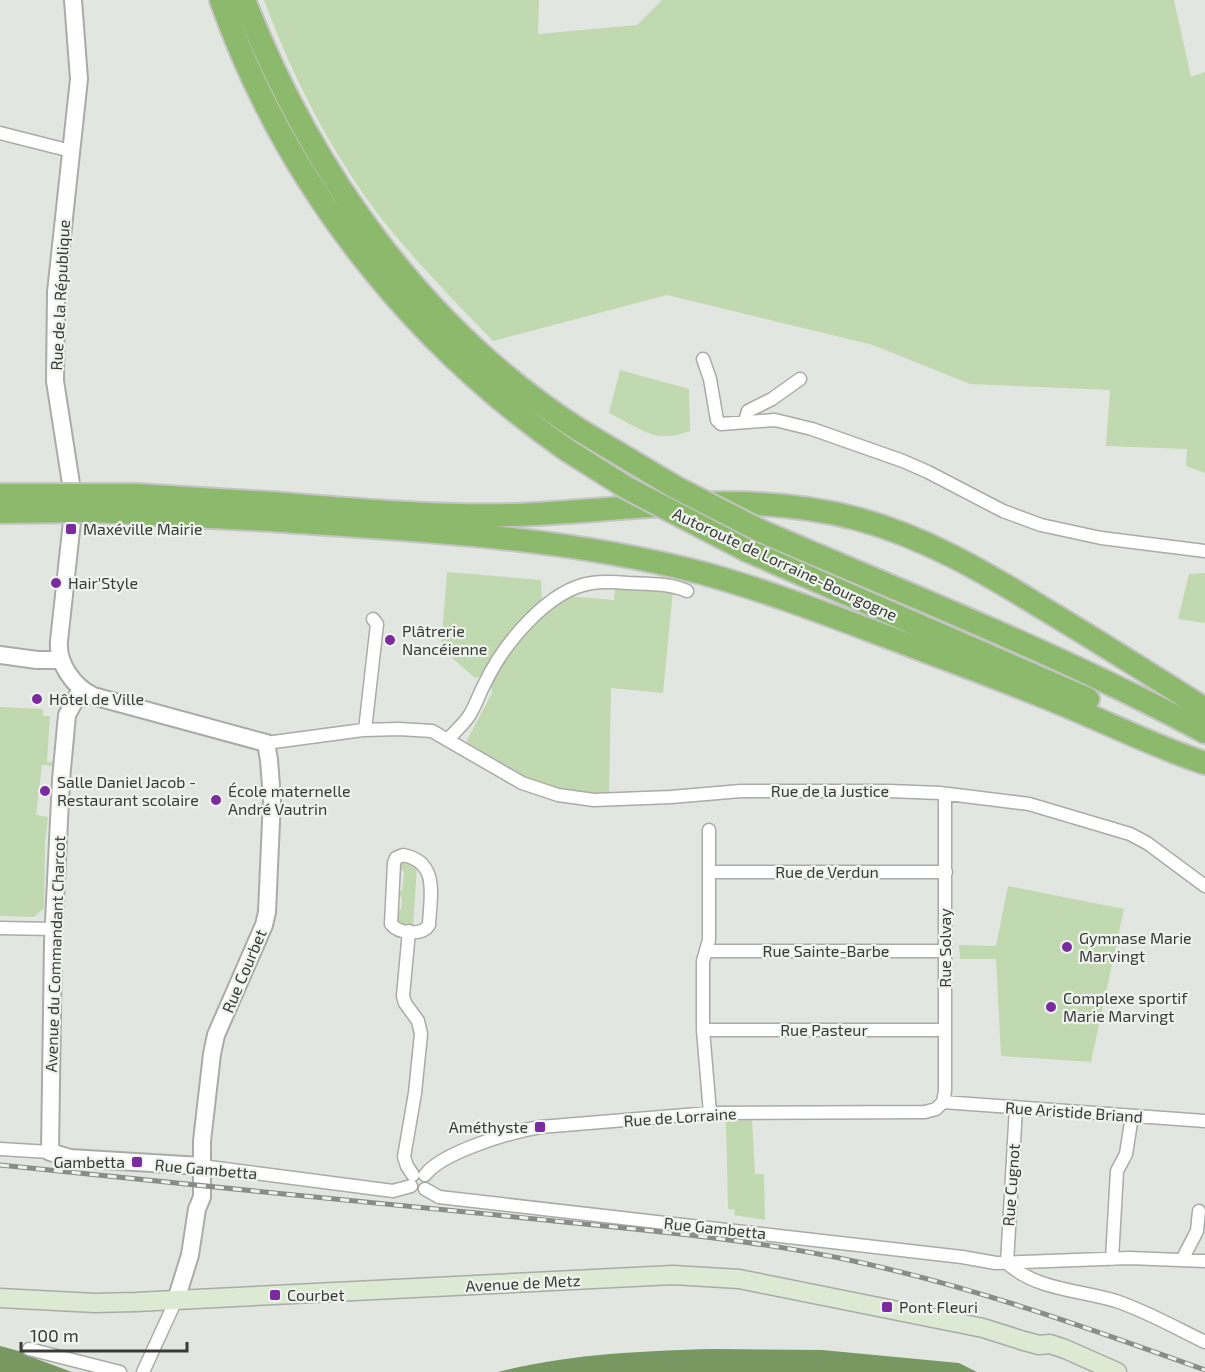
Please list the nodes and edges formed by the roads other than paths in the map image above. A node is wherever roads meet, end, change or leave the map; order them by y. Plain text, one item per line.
1 (73, 0) edge
2 (221, 0) edge
3 (244, 0) edge
4 (0, 133) edge
5 (71, 151) junction
6 (703, 359) dead end
7 (800, 379) dead end
8 (745, 421) junction
9 (0, 495) edge
10 (0, 512) edge
11 (270, 512) junction
12 (1205, 551) edge
13 (687, 591) dead end
14 (373, 619) dead end
15 (0, 656) edge
16 (60, 660) junction
17 (81, 688) junction
18 (1205, 709) edge
19 (365, 730) junction
20 (1205, 732) edge
21 (447, 740) junction
22 (266, 743) junction
23 (1205, 761) edge
24 (945, 795) junction
25 (709, 830) dead end
26 (709, 872) junction
27 (946, 872) junction
28 (1205, 886) edge
29 (0, 928) edge
30 (54, 929) junction
31 (409, 932) junction
32 (708, 951) junction
33 (945, 951) junction
34 (703, 1030) junction
35 (945, 1030) junction
36 (943, 1102) junction
37 (1016, 1107) junction
38 (710, 1113) junction
39 (1132, 1116) junction
40 (1205, 1121) edge
41 (0, 1149) edge
42 (50, 1152) junction
43 (201, 1166) junction
44 (417, 1179) junction
45 (1199, 1211) dead end
46 (1112, 1259) junction
47 (1182, 1260) junction
48 (1205, 1261) edge
49 (1006, 1263) junction
50 (0, 1298) edge
51 (176, 1300) junction
52 (1205, 1342) edge
53 (1040, 1345) junction
54 (29, 1349) dead end
55 (120, 1372) edge
56 (144, 1372) edge
57 (1091, 1372) edge
58 (1117, 1372) edge

1 - 5 street, Rue de la République
2 - 23 highway, Autoroute de Lorraine-Bourgogne, bridge
3 - 20 highway, Autoroute de Lorraine-Bourgogne, bridge
4 - 5 street
5 - 16 street, Rue de la République
6 - 8 street
7 - 8 street
8 - 12 street
9 - 11 highway, bridge
10 - 11 highway, bridge
11 - 18 highway
11 - 23 highway
13 - 21 street
14 - 19 street
15 - 16 street
16 - 17 street
17 - 22 street
17 - 30 street, Avenue du Commandant Charcot
19 - 21 street, Rue de la Justice
19 - 22 street, Rue de la Justice
21 - 24 street, Rue de la Justice
22 - 43 street, Rue Courbet
24 - 27 street, Rue Solvay
24 - 28 street, Rue de la Justice
25 - 26 street
26 - 27 street, Rue de Verdun
26 - 32 street
27 - 33 street, Rue Solvay
29 - 30 street
30 - 42 street, Avenue du Commandant Charcot
31 - 31 street
31 - 44 street
32 - 33 street, Rue Sainte-Barbe
32 - 34 street
33 - 35 street, Rue Solvay
34 - 35 street, Rue Pasteur
34 - 38 street
35 - 36 street, Rue Solvay
36 - 37 street, Rue Aristide Briand
36 - 38 street, Rue de Lorraine
37 - 39 street, Rue Aristide Briand
37 - 49 street, Rue Cugnot
38 - 44 street, Rue de Lorraine
39 - 40 street, Rue Aristide Briand
39 - 46 street
41 - 42 street, Rue Gambetta
42 - 43 street, Rue Gambetta
43 - 44 street, Rue Gambetta
43 - 51 street, Rue Courbet
44 - 49 street, Rue Gambetta
45 - 47 street
46 - 47 street, Rue Gambetta
46 - 49 street, Rue Gambetta
47 - 48 street, Rue Gambetta
49 - 52 street
50 - 51 main road, Avenue de Metz
51 - 53 main road, Avenue de Metz
51 - 56 street
53 - 57 main road, Avenue de Metz
53 - 58 main road, Avenue de Metz
54 - 55 street

